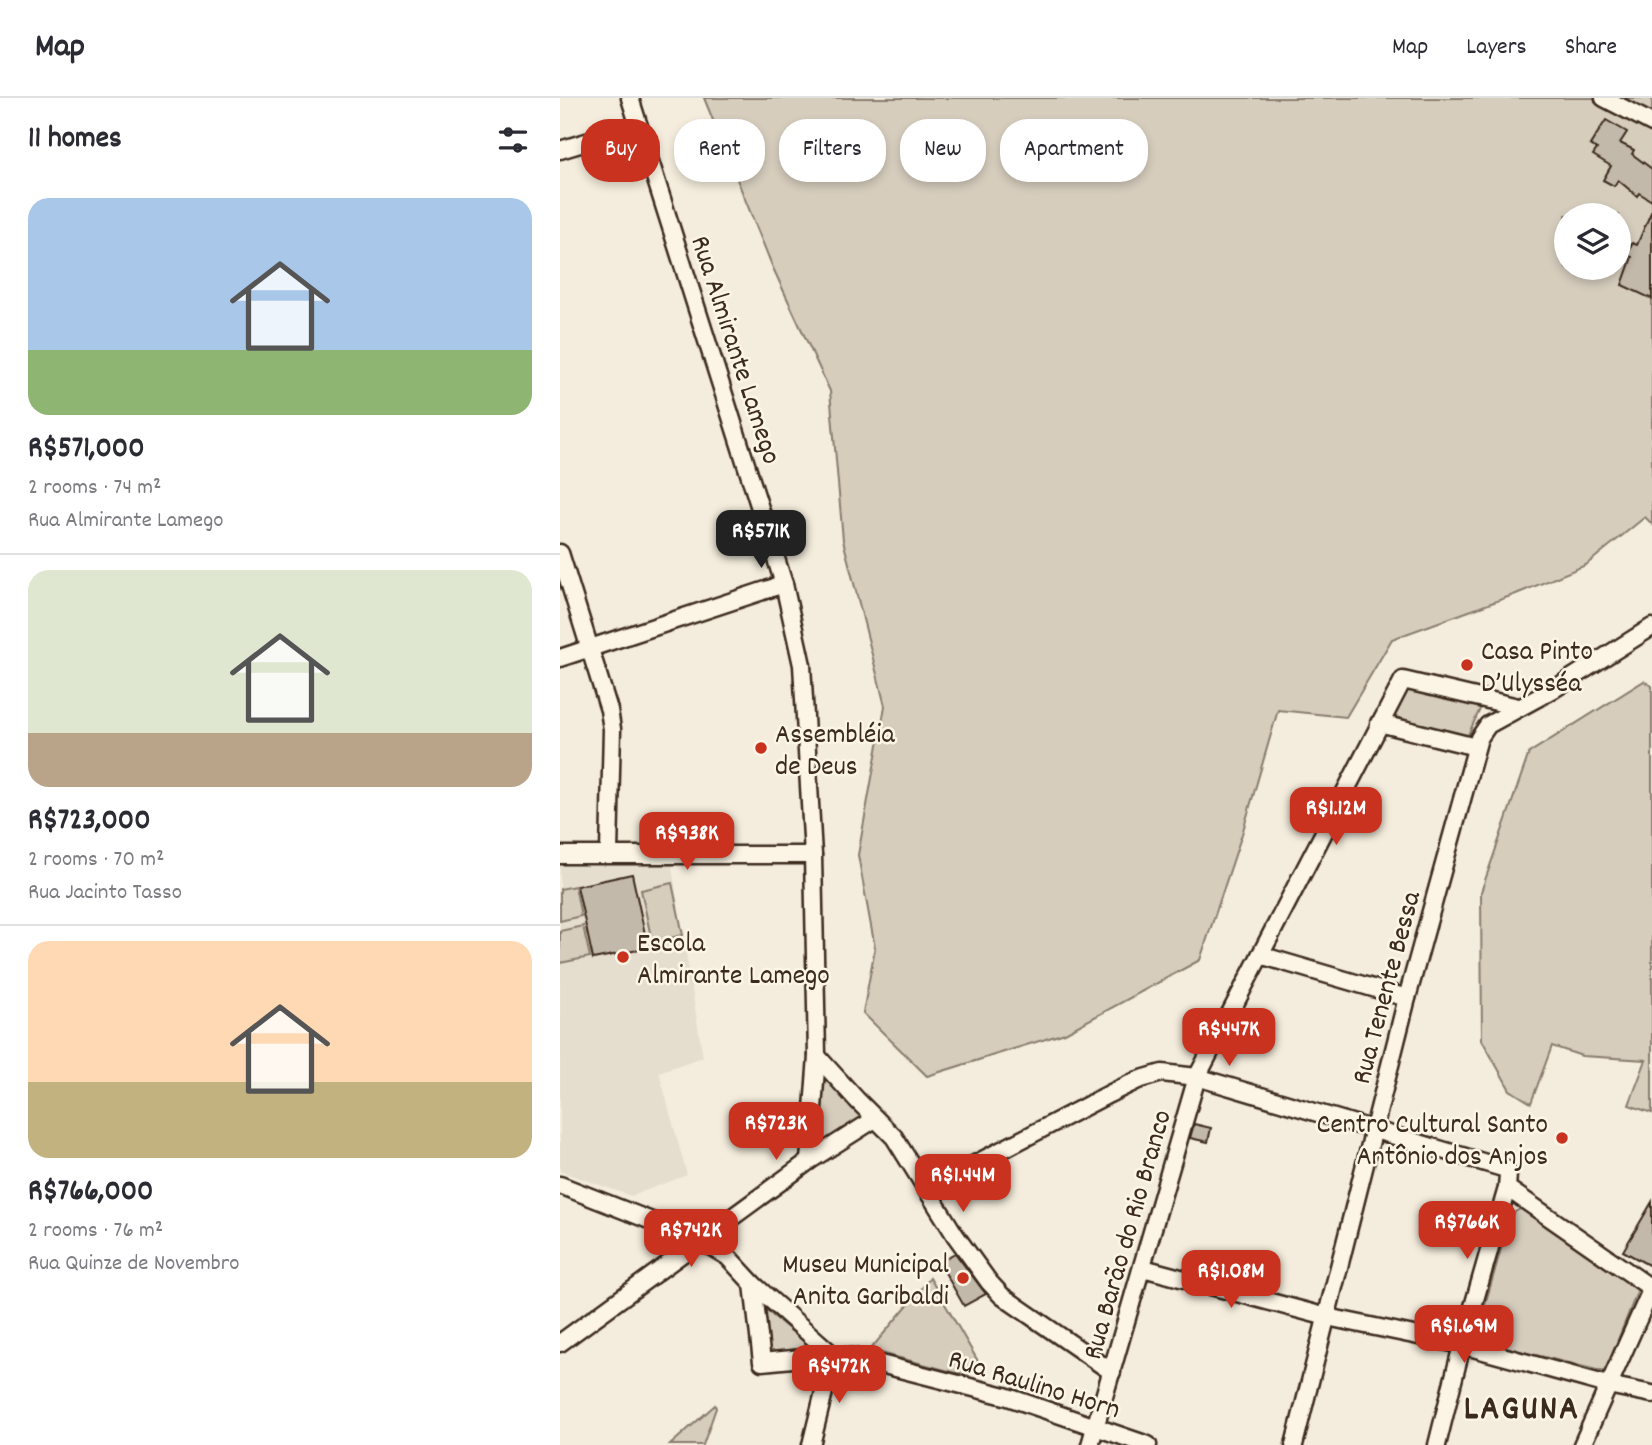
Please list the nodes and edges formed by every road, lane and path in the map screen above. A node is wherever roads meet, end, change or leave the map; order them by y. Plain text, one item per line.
1 (630, 98) edge
2 (1604, 98) edge
3 (637, 119) edge
4 (1652, 123) edge
5 (581, 144) edge
6 (560, 150) edge
7 (657, 182) edge
8 (560, 553) edge
9 (785, 584) junction
10 (1648, 636) edge
11 (591, 648) junction
12 (560, 658) edge
13 (1518, 707) junction
14 (1379, 723) junction
15 (1476, 747) junction
16 (609, 853) junction
17 (560, 855) edge
18 (813, 855) junction
19 (1261, 955) junction
20 (1408, 998) junction
21 (817, 1056) junction
22 (1197, 1077) junction
23 (876, 1118) junction
24 (1373, 1131) junction
25 (809, 1161) junction
26 (560, 1185) edge
27 (1507, 1188) junction
28 (927, 1189) junction
29 (700, 1240) junction
30 (1143, 1268) junction
31 (754, 1284) junction
32 (1652, 1288) edge
33 (1327, 1317) junction
34 (560, 1343) edge
35 (1462, 1345) junction
36 (833, 1356) junction
37 (1112, 1372) junction
38 (1608, 1385) junction
39 (1652, 1394) edge
40 (1095, 1428) junction
41 (811, 1445) edge
42 (1090, 1445) edge
43 (1149, 1445) edge
44 (1294, 1445) edge
45 (1437, 1445) edge
46 (1582, 1445) edge

1 - 3 street, Rua Almirante Lamego
2 - 4 street
5 - 6 street
7 - 9 street, Rua Almirante Lamego
8 - 11 street
9 - 11 street
9 - 18 street, Rua Almirante Lamego
10 - 13 street
11 - 12 street
11 - 16 street
13 - 14 street, Rua Barão do Rio Branco
13 - 15 street
14 - 15 street
14 - 19 street, Rua Barão do Rio Branco
15 - 20 street, Rua Tenente Bessa
16 - 17 street
16 - 18 street
18 - 21 street, Rua Almirante Lamego
19 - 20 street
19 - 22 street, Rua Barão do Rio Branco
20 - 24 street, Rua Tenente Bessa
21 - 23 street
21 - 25 street, Rua Almirante Lamego
22 - 24 street
22 - 28 street
22 - 30 street, Rua Barão do Rio Branco
23 - 25 street
23 - 28 street
24 - 27 street
24 - 33 street, Rua Tenente Bessa
25 - 29 street
26 - 29 street
27 - 32 street
27 - 35 street
28 - 37 street
29 - 31 street
29 - 34 street
30 - 33 street
30 - 37 street, Rua Barão do Rio Branco
31 - 36 street
31 - 36 street, Rua Raulino Horn
32 - 38 street
33 - 35 street
33 - 44 street, Rua Tenente Bessa
35 - 38 street
35 - 45 street
36 - 40 street, Rua Raulino Horn
36 - 41 street
37 - 40 street, Rua Barão do Rio Branco
38 - 39 street
38 - 46 street
40 - 42 street, Rua Barão do Rio Branco
40 - 43 street, Rua Raulino Horn

